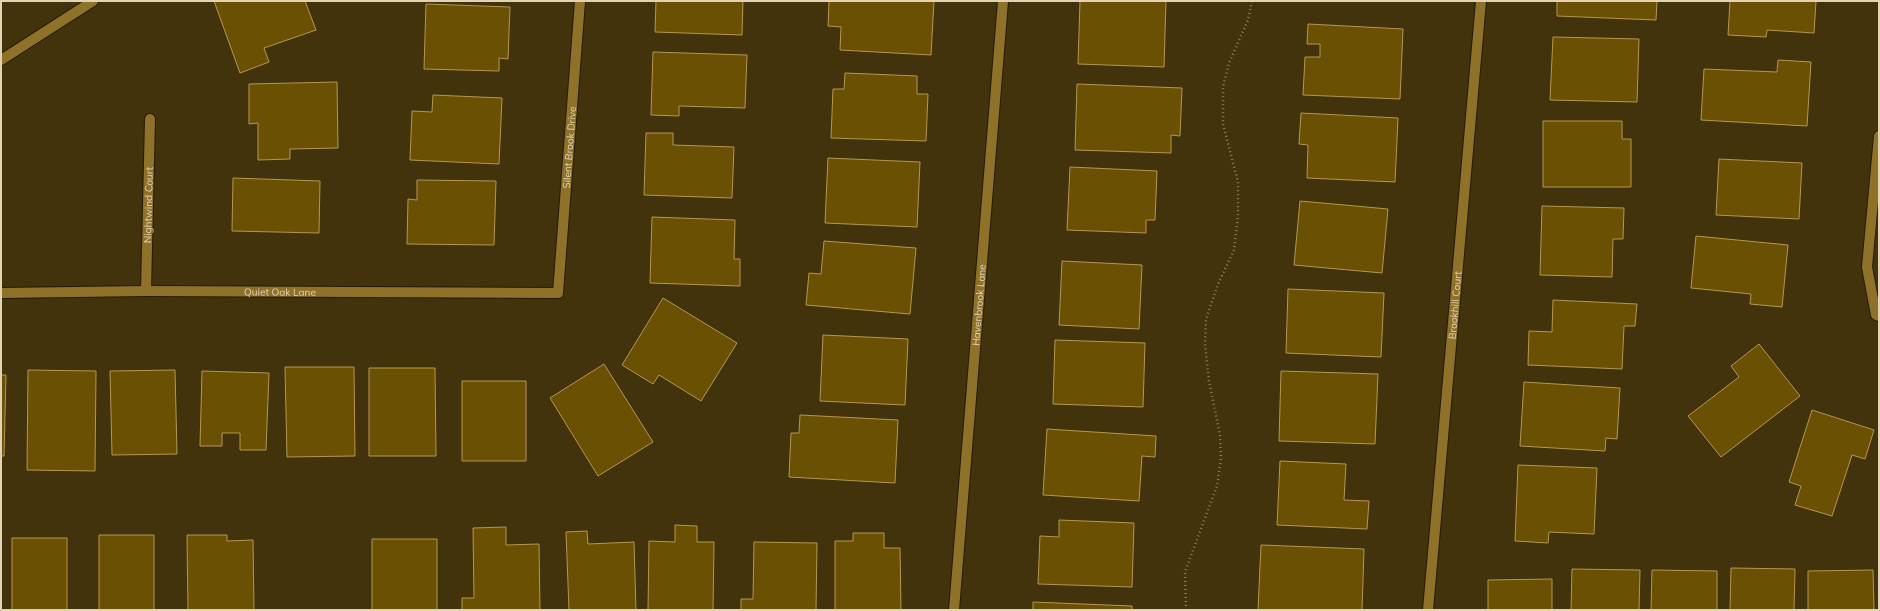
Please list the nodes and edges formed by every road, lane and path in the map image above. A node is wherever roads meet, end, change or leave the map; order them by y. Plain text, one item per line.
1 (93, 1) edge
2 (580, 1) edge
3 (1003, 1) edge
4 (1252, 1) edge
5 (1482, 1) edge
6 (1, 60) edge
7 (150, 119) dead end
8 (1879, 136) edge
9 (146, 291) junction
10 (1, 293) edge
11 (558, 293) joint
12 (1878, 316) edge
13 (954, 610) edge
14 (1186, 610) edge
15 (1428, 610) edge

1 - 6 street
2 - 11 street, Silent Brook Drive
3 - 13 street, Havenbrook Lane
4 - 14 path
5 - 15 street, Brookhill Court
7 - 9 street, Nightwind Court
8 - 12 street
9 - 10 street, Quiet Oak Lane
9 - 11 street, Quiet Oak Lane

